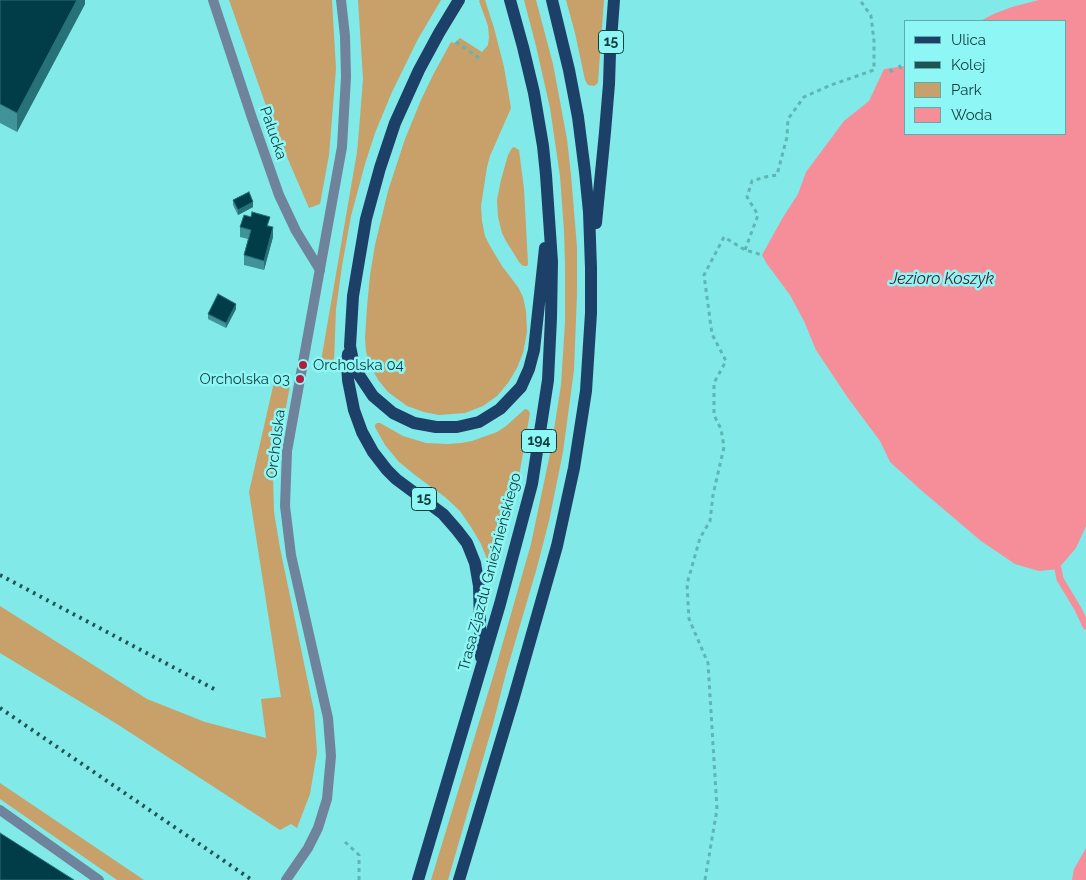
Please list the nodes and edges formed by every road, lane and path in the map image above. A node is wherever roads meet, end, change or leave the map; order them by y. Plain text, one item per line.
1 (213, 0) edge
2 (342, 0) edge
3 (460, 0) edge
4 (510, 0) edge
5 (552, 0) edge
6 (614, 0) edge
7 (860, 0) edge
8 (456, 42) dead end
9 (479, 58) dead end
10 (899, 65) dead end
11 (890, 68) dead end
12 (902, 70) dead end
13 (894, 75) dead end
14 (548, 203) junction
15 (745, 250) junction
16 (762, 255) dead end
17 (591, 268) junction
18 (320, 270) junction
19 (350, 335) junction
20 (481, 672) junction
21 (0, 810) edge
22 (345, 842) dead end
23 (99, 880) edge
24 (286, 880) edge
25 (359, 880) edge
26 (418, 880) edge
27 (459, 880) edge
28 (706, 880) edge

1 - 18 street, Pałucka
2 - 18 street, Orcholska
3 - 19 main road, 15
4 - 14 main road, Trasa Zjazdu Gnieźnieńskiego / 194
5 - 17 main road
6 - 17 main road, 15
7 - 15 path
8 - 9 path
10 - 12 path
11 - 13 path
14 - 19 main road
14 - 20 main road, Trasa Zjazdu Gnieźnieńskiego / 194
15 - 16 path
15 - 28 path
17 - 27 main road, 15
18 - 24 street, Orcholska
19 - 20 main road, 15
20 - 26 main road, Trasa Zjazdu Gnieźnieńskiego / 15
21 - 23 street
22 - 25 path

